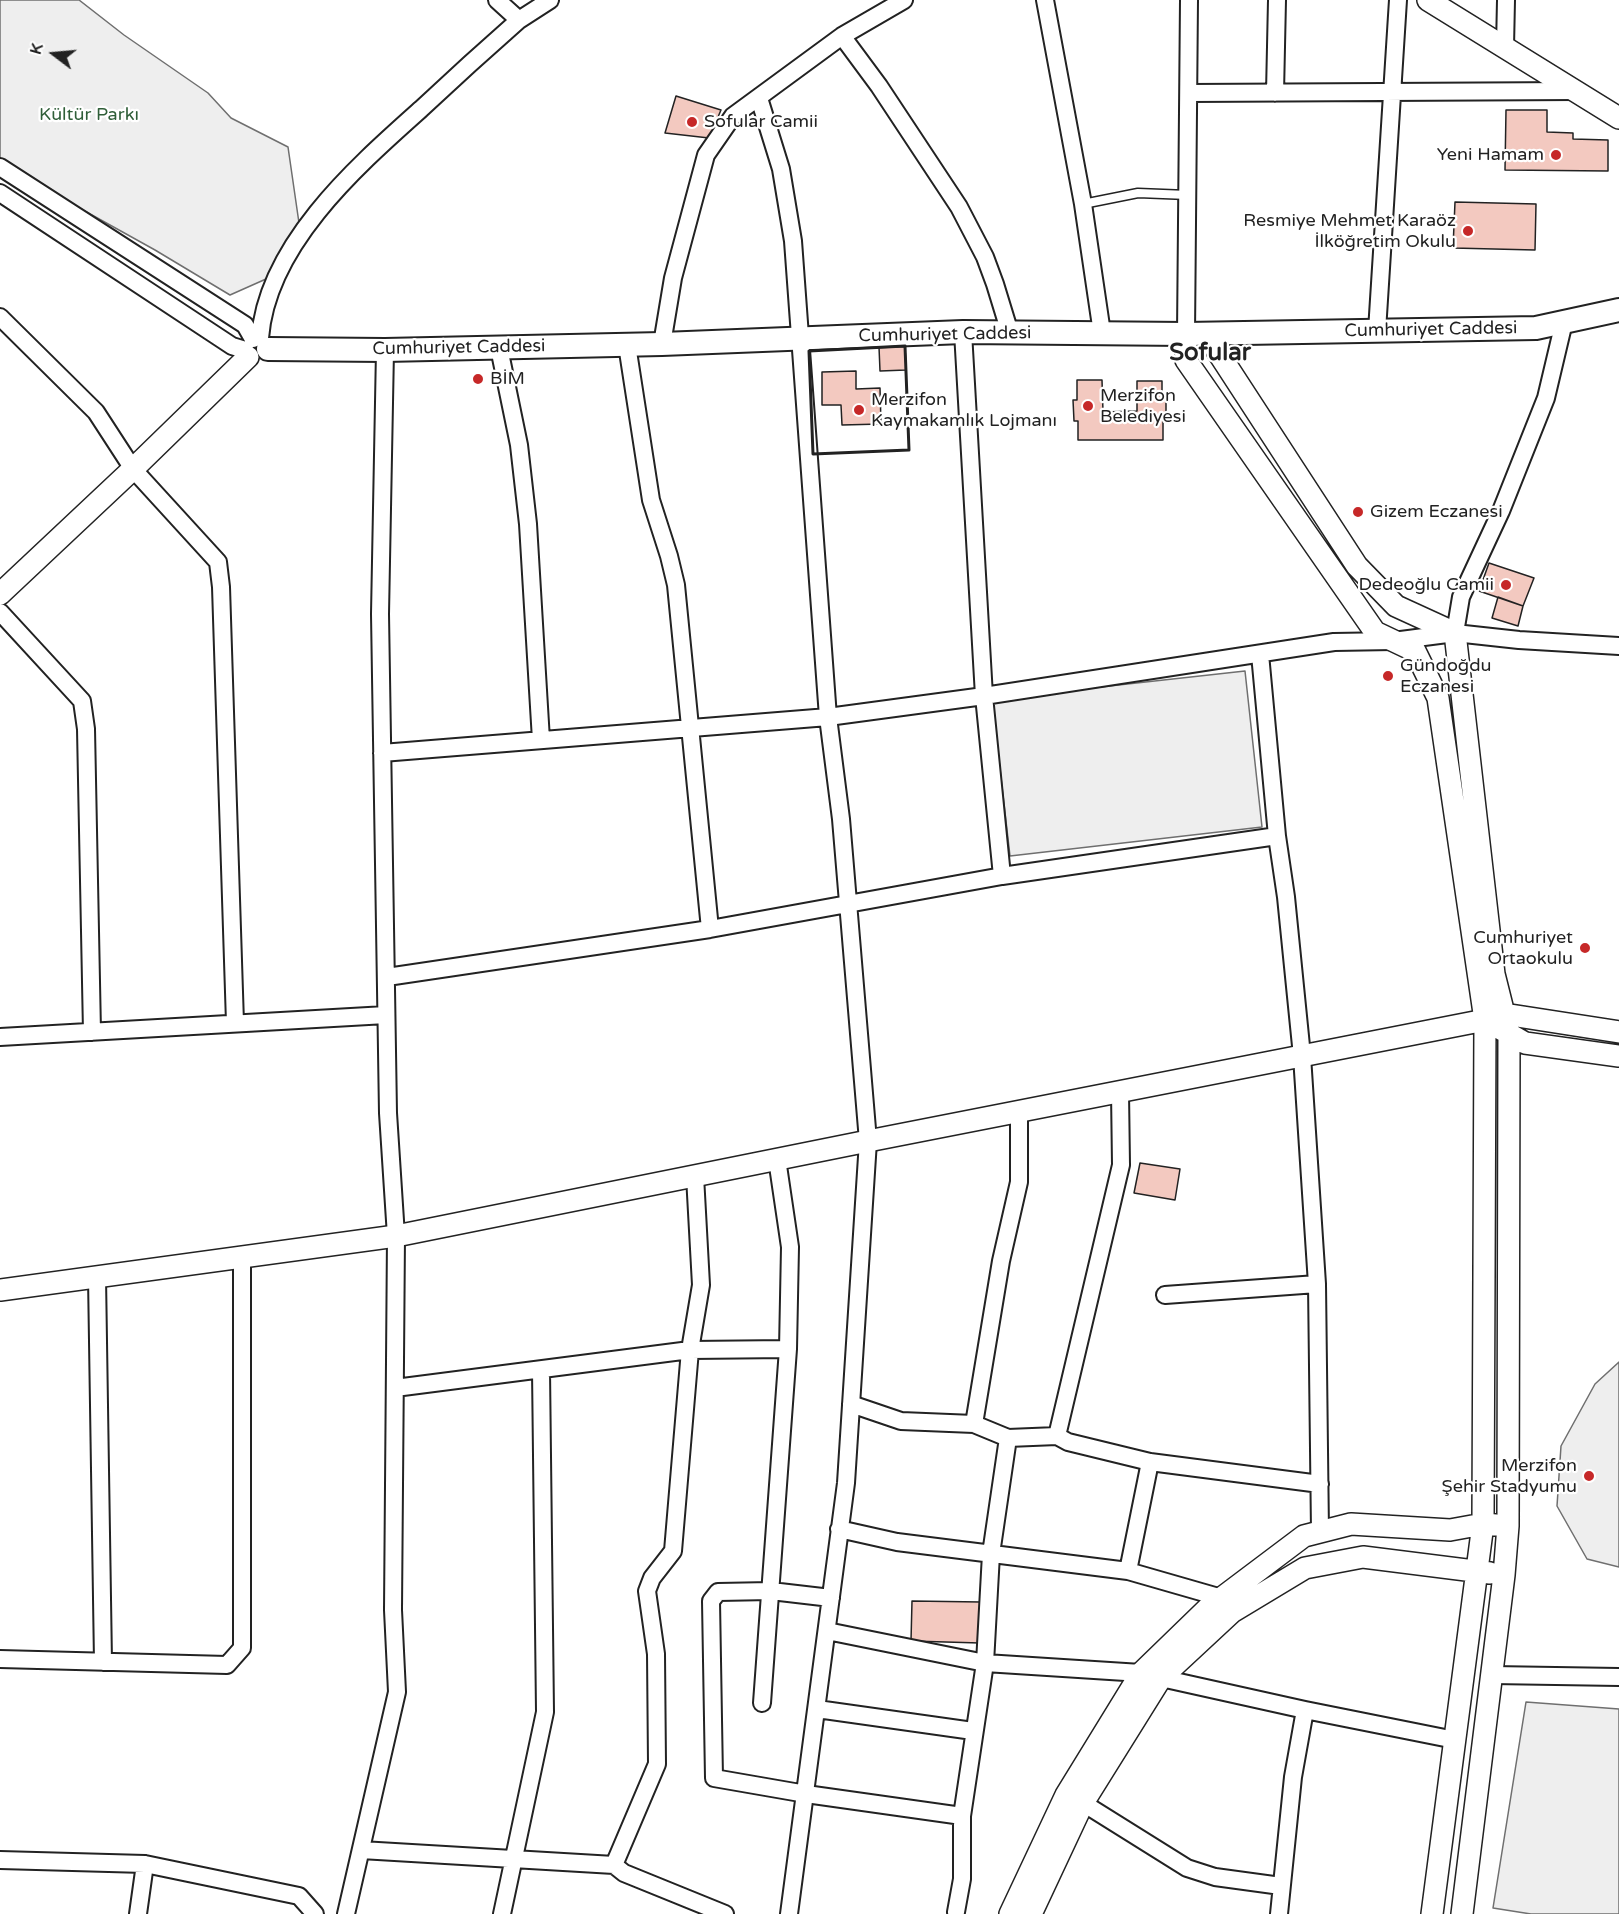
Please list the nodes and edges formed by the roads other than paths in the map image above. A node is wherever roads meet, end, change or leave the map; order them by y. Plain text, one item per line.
1 (497, 0) edge
2 (550, 0) edge
3 (904, 0) edge
4 (1045, 0) edge
5 (1189, 0) edge
6 (1277, 0) edge
7 (1398, 0) edge
8 (1428, 0) edge
9 (1506, 0) edge
10 (519, 20) junction
11 (842, 36) junction
12 (1505, 47) junction
13 (1576, 91) junction
14 (1392, 92) junction
15 (1189, 93) junction
16 (1275, 93) junction
17 (759, 98) junction
18 (1619, 118) edge
19 (0, 167) edge
20 (19, 180) junction
21 (1188, 195) junction
22 (2, 197) edge
23 (1083, 204) junction
24 (1619, 310) edge
25 (0, 317) edge
26 (1564, 322) junction
27 (1377, 331) junction
28 (963, 332) junction
29 (1010, 333) junction
30 (1102, 333) junction
31 (1196, 334) junction
32 (800, 339) junction
33 (662, 344) junction
34 (627, 345) junction
35 (255, 347) junction
36 (499, 348) junction
37 (385, 350) junction
38 (133, 469) junction
39 (0, 594) edge
40 (0, 612) edge
41 (1455, 633) junction
42 (1393, 641) junction
43 (1618, 644) edge
44 (1260, 654) junction
45 (984, 696) junction
46 (828, 717) junction
47 (690, 728) junction
48 (541, 740) junction
49 (382, 753) junction
50 (1277, 836) junction
51 (1002, 876) junction
52 (848, 902) junction
53 (710, 929) junction
54 (387, 977) junction
55 (386, 1015) junction
56 (235, 1023) junction
57 (1499, 1023) junction
58 (92, 1032) junction
59 (1619, 1032) edge
60 (0, 1037) edge
61 (1302, 1056) junction
62 (1619, 1056) edge
63 (1120, 1092) junction
64 (1019, 1112) junction
65 (868, 1141) junction
66 (777, 1160) junction
67 (695, 1176) junction
68 (396, 1236) junction
69 (242, 1257) junction
70 (97, 1277) junction
71 (1317, 1284) junction
72 (0, 1290) edge
73 (1165, 1295) dead end
74 (788, 1349) junction
75 (690, 1350) junction
76 (541, 1370) junction
77 (395, 1388) junction
78 (851, 1404) junction
79 (974, 1424) junction
80 (1057, 1436) junction
81 (1008, 1438) junction
82 (1150, 1462) junction
83 (1320, 1484) junction
84 (1483, 1524) junction
85 (1508, 1526) junction
86 (839, 1529) junction
87 (1320, 1532) junction
88 (991, 1554) junction
89 (1128, 1571) junction
90 (1477, 1571) junction
91 (1504, 1575) junction
92 (771, 1591) junction
93 (831, 1598) junction
94 (1222, 1598) junction
95 (826, 1631) junction
96 (0, 1659) edge
97 (103, 1662) junction
98 (985, 1663) junction
99 (1491, 1675) junction
100 (1151, 1676) junction
101 (1619, 1677) edge
102 (762, 1702) dead end
103 (817, 1709) junction
104 (1305, 1710) junction
105 (973, 1731) junction
106 (1455, 1740) junction
107 (806, 1794) junction
108 (1083, 1803) junction
109 (962, 1816) junction
110 (361, 1850) junction
111 (515, 1858) junction
112 (0, 1860) edge
113 (146, 1864) junction
114 (614, 1865) junction
115 (1281, 1886) junction
116 (956, 1912) dead end
117 (138, 1914) edge
118 (315, 1914) edge
119 (346, 1914) edge
120 (502, 1914) edge
121 (725, 1914) edge
122 (789, 1914) edge
123 (1010, 1914) edge
124 (1031, 1914) edge
125 (1279, 1914) edge
126 (1432, 1914) edge
127 (1462, 1914) edge

1 - 10 street
2 - 10 street
3 - 11 street
4 - 23 street
5 - 15 street
6 - 16 street
7 - 14 street
8 - 12 street
9 - 12 street
10 - 35 street
11 - 17 street
11 - 29 street
12 - 13 street
13 - 14 street
13 - 18 street
14 - 16 street
14 - 27 street
15 - 16 street
15 - 21 street
17 - 32 street
17 - 33 street
19 - 20 street
20 - 22 street
20 - 35 street
21 - 23 lane
21 - 31 street
22 - 35 street
23 - 30 street
24 - 26 main road, Cumhuriyet Caddesi
25 - 38 street
26 - 27 main road, Cumhuriyet Caddesi
26 - 41 street
27 - 31 main road, Cumhuriyet Caddesi
28 - 29 main road, Cumhuriyet Caddesi
28 - 32 main road, Cumhuriyet Caddesi
28 - 45 street
29 - 30 main road, Cumhuriyet Caddesi
30 - 31 main road, Cumhuriyet Caddesi
31 - 41 street
31 - 42 street
32 - 33 main road, Cumhuriyet Caddesi
32 - 46 street
33 - 34 main road, Cumhuriyet Caddesi
34 - 36 main road, Cumhuriyet Caddesi
34 - 47 street
35 - 37 main road, Cumhuriyet Caddesi
35 - 38 street
36 - 37 main road, Cumhuriyet Caddesi
36 - 48 street
37 - 49 street
38 - 39 street
38 - 56 street
40 - 58 street
41 - 42 street
41 - 43 street
41 - 57 street
42 - 44 street
42 - 57 street
44 - 45 street
44 - 50 street
45 - 46 street
45 - 51 street
46 - 47 street
46 - 52 street
47 - 48 street
47 - 53 street
48 - 49 street
49 - 54 street
50 - 51 street
50 - 61 street
51 - 52 street
52 - 53 street
52 - 65 street
53 - 54 street
54 - 55 street
55 - 56 street
55 - 68 street
56 - 58 street
57 - 59 street
57 - 61 street
57 - 62 street
57 - 84 street
57 - 85 street
58 - 60 street
61 - 63 street
61 - 71 street
63 - 64 street
63 - 80 street
64 - 65 street
64 - 79 street
65 - 66 street
65 - 78 street
66 - 67 street
66 - 74 street
67 - 68 street
67 - 75 street
68 - 69 street
68 - 77 street
69 - 70 street
69 - 97 street
70 - 72 street
70 - 97 street
71 - 73 street
71 - 83 street
74 - 75 street
74 - 92 street
75 - 76 street
75 - 114 street
76 - 77 street
76 - 111 street
77 - 110 street
78 - 79 street
78 - 86 street
79 - 81 street
80 - 81 street
80 - 82 street
81 - 88 street
82 - 83 street
82 - 89 street
83 - 87 street
84 - 85 street
84 - 87 street
84 - 90 street
85 - 91 street
86 - 88 street
86 - 93 street
87 - 94 street
88 - 89 street
88 - 98 street
89 - 94 street
90 - 91 street
90 - 100 street
90 - 106 street
91 - 99 street
92 - 93 street
92 - 102 street
92 - 107 street
93 - 95 street
94 - 100 street
95 - 98 street
95 - 103 street
96 - 97 street
98 - 100 street
98 - 105 street
99 - 101 street
99 - 127 street
100 - 104 street
100 - 108 street
100 - 123 street
103 - 105 street
103 - 107 street
104 - 106 street
104 - 115 street
105 - 109 street
106 - 126 street
107 - 109 street
107 - 122 street
108 - 115 street
108 - 124 street
109 - 116 street
110 - 111 street
110 - 119 street
111 - 114 street
111 - 120 street
112 - 113 street
113 - 117 street
113 - 118 street
114 - 121 street
115 - 125 street

